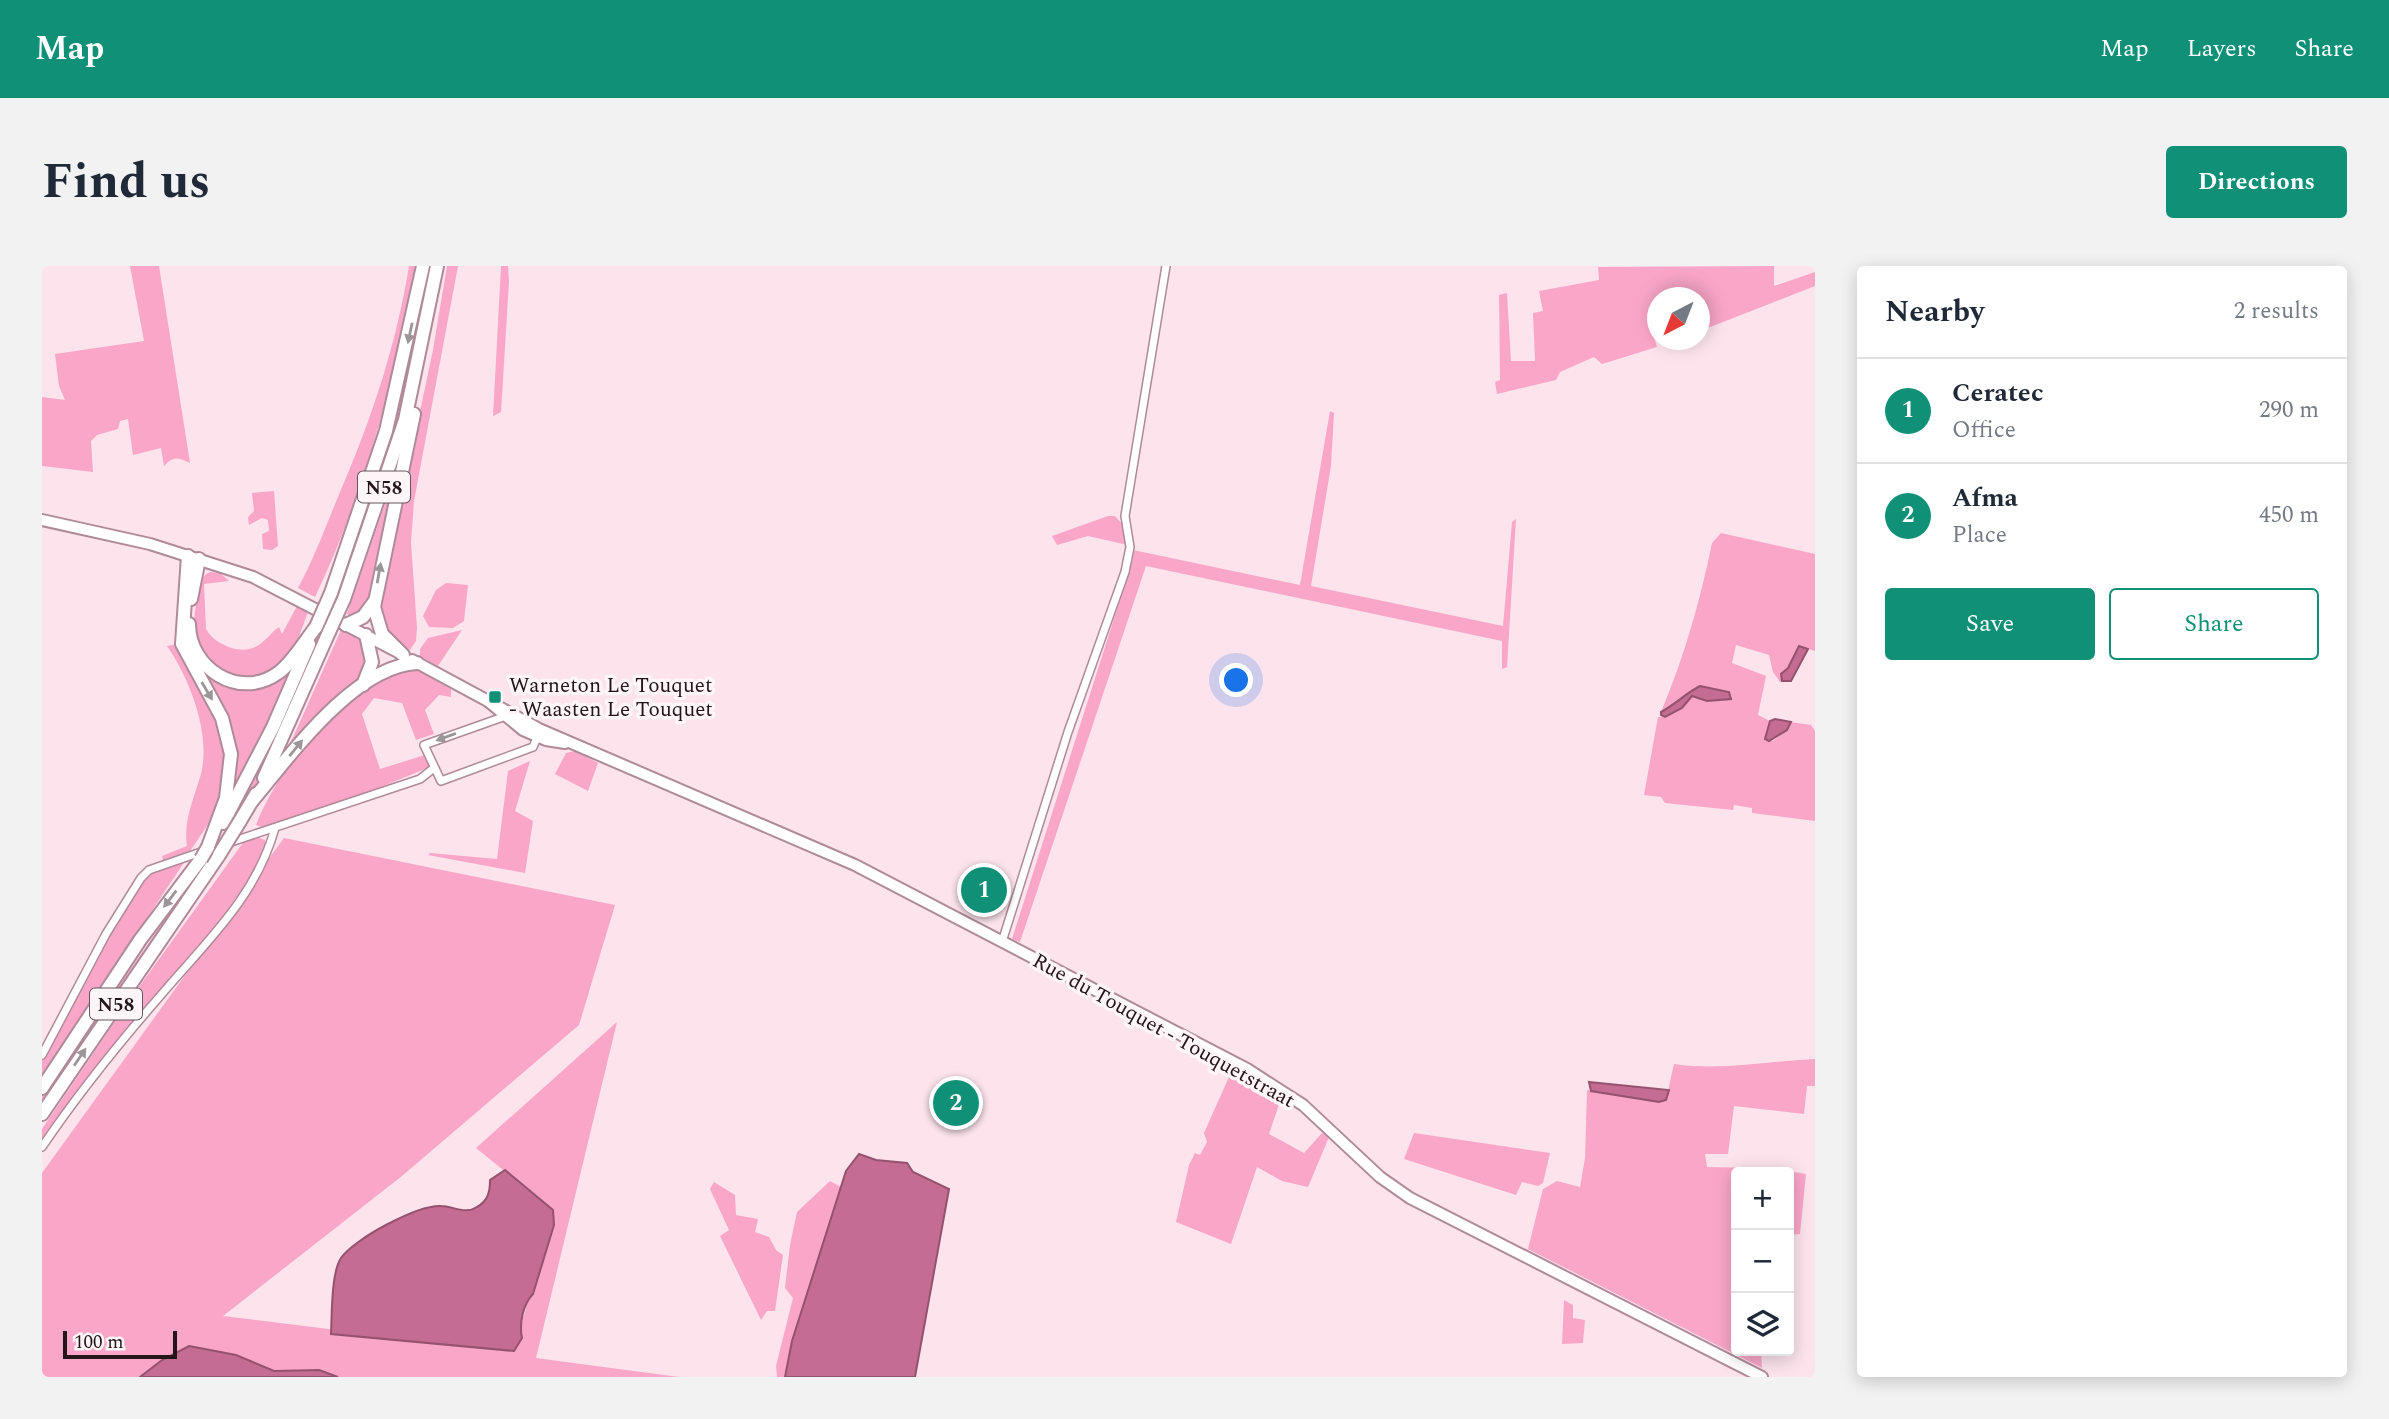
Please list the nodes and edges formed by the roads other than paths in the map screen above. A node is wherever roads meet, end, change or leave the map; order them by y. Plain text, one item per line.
1 (423, 266) edge
2 (437, 266) edge
3 (1166, 266) edge
4 (416, 373) junction
5 (42, 520) edge
6 (194, 558) junction
7 (374, 602) junction
8 (346, 625) junction
9 (316, 628) junction
10 (366, 635) junction
11 (403, 655) junction
12 (417, 663) junction
13 (363, 686) junction
14 (491, 702) junction
15 (503, 717) junction
16 (540, 733) junction
17 (434, 768) junction
18 (252, 801) junction
19 (218, 824) junction
20 (275, 828) junction
21 (214, 851) junction
22 (1002, 942) junction
23 (42, 1055) edge
24 (42, 1088) edge
25 (42, 1114) edge
26 (42, 1147) edge
27 (1762, 1377) edge

1 -> 9 highway, N58, bridge
2 - 4 highway, N58
3 - 22 street
7 -> 4 highway
4 - 18 highway, N58, bridge
5 - 6 main road, Rue du Touquet - Touquetstraat
6 - 8 main road, Rue du Touquet - Touquetstraat
6 - 9 highway
6 -> 19 highway
7 - 8 highway
7 - 11 highway
8 - 10 main road, Rue du Touquet - Touquetstraat
9 - 19 highway, N58
10 - 11 main road, Rue du Touquet - Touquetstraat
10 - 13 highway
11 - 12 main road, Rue du Touquet - Touquetstraat
12 - 13 highway
12 - 14 main road, Rue du Touquet - Touquetstraat
18 -> 13 highway
14 - 15 main road, Rue du Touquet - Touquetstraat
14 - 16 main road, Rue du Touquet - Touquetstraat
15 - 16 main road, Rue du Touquet - Touquetstraat
15 -> 17 street
16 - 17 street
16 - 22 main road, Rue du Touquet - Touquetstraat
17 - 20 street
18 - 21 highway, N58, bridge
19 - 21 highway, N58
20 - 23 street
20 - 26 street
21 -> 24 highway, N58, bridge
25 -> 21 highway, N58
22 - 27 main road, Rue du Touquet - Touquetstraat

